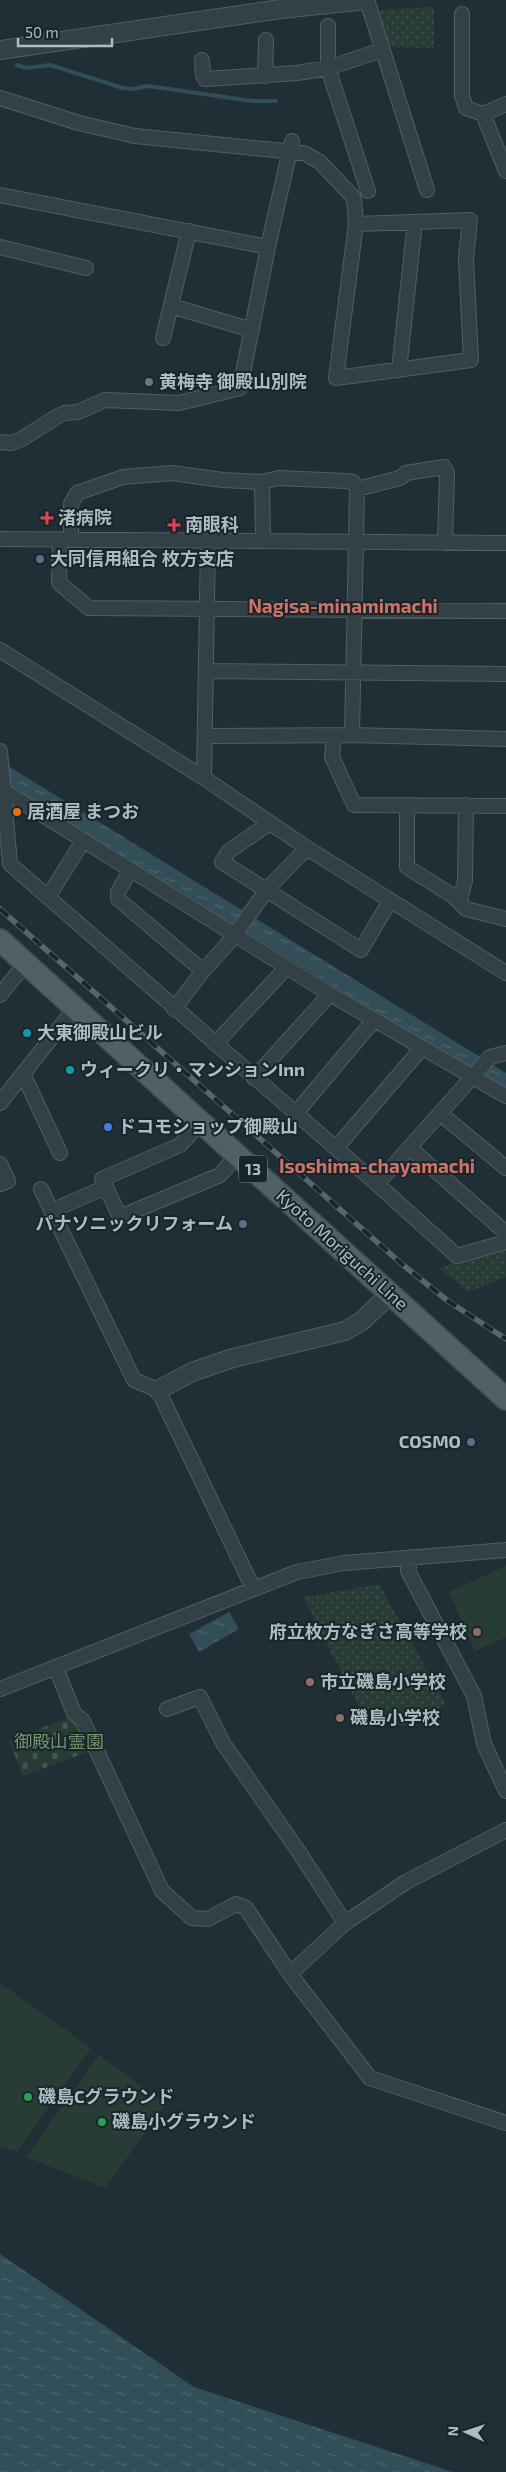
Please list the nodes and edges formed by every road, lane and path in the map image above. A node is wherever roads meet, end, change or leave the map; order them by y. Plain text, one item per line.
1 (366, 0) edge
2 (281, 4) edge
3 (462, 14) dead end
4 (328, 26) dead end
5 (266, 40) dead end
6 (0, 50) edge
7 (382, 50) junction
8 (202, 60) dead end
9 (328, 68) junction
10 (265, 76) junction
11 (0, 98) edge
12 (506, 104) edge
13 (483, 114) junction
14 (291, 146) junction
15 (506, 171) edge
16 (427, 190) dead end
17 (368, 191) dead end
18 (0, 195) edge
19 (415, 222) junction
20 (356, 224) junction
21 (189, 231) junction
22 (0, 247) edge
23 (268, 248) junction
24 (86, 268) dead end
25 (171, 306) junction
26 (252, 330) junction
27 (163, 338) dead end
28 (399, 370) junction
29 (0, 442) edge
30 (262, 482) junction
31 (356, 488) junction
32 (0, 539) edge
33 (65, 540) junction
34 (208, 541) junction
35 (263, 541) junction
36 (356, 543) junction
37 (445, 543) junction
38 (506, 543) edge
39 (206, 609) junction
40 (355, 609) junction
41 (506, 611) edge
42 (0, 650) edge
43 (207, 671) junction
44 (354, 673) junction
45 (506, 674) edge
46 (352, 735) junction
47 (206, 736) junction
48 (334, 736) junction
49 (506, 739) edge
50 (0, 755) edge
51 (204, 778) junction
52 (2, 788) edge
53 (407, 806) junction
54 (466, 806) junction
55 (506, 806) edge
56 (270, 823) junction
57 (83, 841) junction
58 (307, 848) junction
59 (130, 871) junction
60 (266, 891) junction
61 (48, 898) junction
62 (390, 901) junction
63 (459, 902) junction
64 (506, 919) edge
65 (236, 932) junction
66 (0, 940) edge
67 (26, 963) junction
68 (287, 967) junction
69 (203, 971) junction
70 (506, 974) edge
71 (330, 994) junction
72 (0, 995) edge
73 (75, 1008) junction
74 (174, 1009) junction
75 (374, 1020) junction
76 (215, 1044) junction
77 (421, 1049) junction
78 (506, 1053) edge
79 (24, 1076) junction
80 (254, 1078) junction
81 (472, 1078) junction
82 (506, 1096) edge
83 (0, 1103) edge
84 (296, 1113) junction
85 (441, 1114) junction
86 (201, 1122) junction
87 (336, 1148) junction
88 (410, 1148) junction
89 (60, 1153) dead end
90 (237, 1155) junction
91 (0, 1164) edge
92 (506, 1168) edge
93 (0, 1184) edge
94 (377, 1184) junction
95 (106, 1187) junction
96 (41, 1189) dead end
97 (51, 1211) junction
98 (506, 1233) edge
99 (506, 1242) edge
100 (390, 1294) junction
101 (158, 1390) junction
102 (506, 1399) edge
103 (506, 1550) edge
104 (410, 1557) junction
105 (253, 1588) junction
106 (56, 1668) junction
107 (0, 1689) edge
108 (167, 1709) dead end
109 (506, 1791) edge
110 (506, 1830) edge
111 (345, 1923) junction
112 (290, 1974) junction
113 (506, 2123) edge

1 - 2 street
1 - 7 street
2 - 6 street
3 - 13 street
4 - 9 street
5 - 10 street
7 - 9 street
7 - 16 street
8 - 10 street
9 - 10 street
9 - 17 street
11 - 14 street
12 - 13 street
13 - 15 street
14 - 20 street
14 - 23 street
18 - 21 street
19 - 20 street
19 - 28 street
19 - 28 street
20 - 28 street
21 - 23 street
21 - 25 street
22 - 24 street
23 - 26 street
25 - 26 street
25 - 27 street
26 - 29 street
30 - 31 street
30 - 33 street
30 - 35 street
31 - 36 street
31 - 37 street
32 - 33 street
33 - 34 street
33 - 39 street
34 - 35 street
34 - 39 street
35 - 36 street
36 - 37 street
36 - 40 street
37 - 38 street
39 - 40 street
39 - 43 street
40 - 41 street
40 - 44 street
42 - 51 street
43 - 44 street
43 - 47 street
44 - 45 street
44 - 46 street
46 - 48 street
46 - 49 street
47 - 48 street
47 - 51 street
48 - 53 street
50 - 52 street
51 - 56 street
52 - 57 street
52 - 61 street
53 - 54 street
53 - 63 street
54 - 55 street
54 - 63 street
56 - 58 street
56 - 60 street
57 - 59 street
57 - 61 street
58 - 60 street
58 - 62 street
59 - 65 street
59 - 69 street
60 - 62 street
60 - 65 street
61 - 74 street
62 - 70 street
63 - 64 street
65 - 68 street
65 - 69 street
66 - 67 main road, Kyoto Moriguchi Line / 13
67 - 72 street
67 - 73 main road, Kyoto Moriguchi Line / 13
68 - 71 street
68 - 76 street
69 - 74 street
71 - 75 street
71 - 80 street
73 - 79 street
73 - 86 main road, Kyoto Moriguchi Line / 13
74 - 76 street
75 - 77 street
75 - 84 street
76 - 80 street
77 - 81 street
77 - 87 street
78 - 81 street
79 - 83 street
79 - 89 street
80 - 84 street
81 - 82 street
81 - 85 street
84 - 87 street
85 - 88 street
85 - 92 street
86 - 90 main road, Kyoto Moriguchi Line / 13
86 - 95 street
87 - 94 street
88 - 94 street
88 - 98 street
90 - 95 street
90 - 100 main road, Kyoto Moriguchi Line / 13
91 - 93 street
94 - 99 street
95 - 97 street
96 - 97 street
97 - 101 street
100 - 101 street
100 - 102 main road, Kyoto Moriguchi Line / 13
101 - 105 street
103 - 104 street
104 - 105 street
104 - 109 street
105 - 106 street
106 - 107 street
106 - 112 street
108 - 111 street
110 - 111 street
111 - 112 street
112 - 113 street

